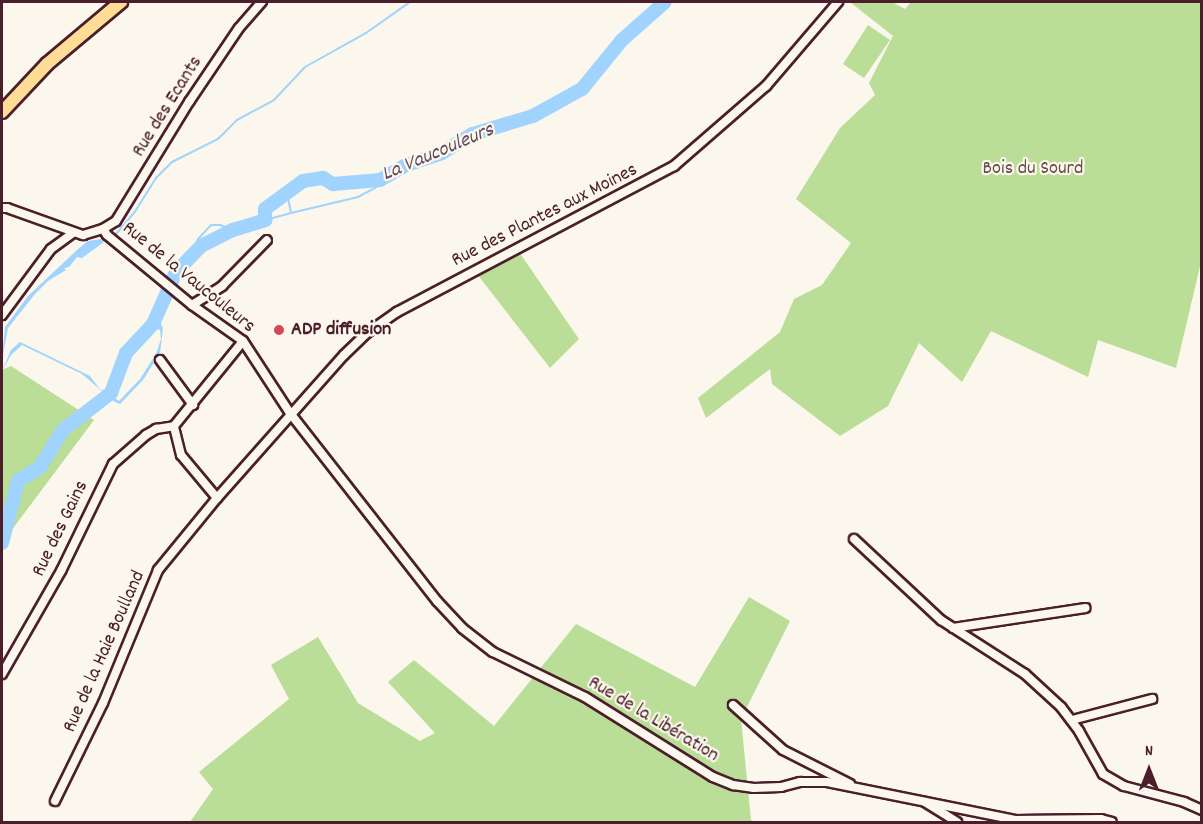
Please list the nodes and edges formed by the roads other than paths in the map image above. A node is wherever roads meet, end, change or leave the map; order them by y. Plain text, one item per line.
1 (121, 2) edge
2 (262, 2) edge
3 (838, 2) edge
4 (2, 112) edge
5 (2, 208) edge
6 (73, 233) junction
7 (108, 234) junction
8 (267, 240) dead end
9 (192, 304) junction
10 (2, 315) edge
11 (243, 341) junction
12 (160, 360) dead end
13 (193, 405) junction
14 (290, 413) junction
15 (174, 426) junction
16 (217, 498) junction
17 (854, 539) dead end
18 (1085, 608) dead end
19 (952, 628) junction
20 (2, 674) edge
21 (1152, 699) dead end
22 (733, 705) dead end
23 (1072, 720) junction
24 (859, 788) junction
25 (923, 800) junction
26 (55, 801) dead end
27 (1202, 810) edge
28 (957, 822) edge
29 (1112, 822) edge

1 - 4 main road
2 - 7 street, Rue des Ecants
3 - 14 street, Rue des Plantes aux Moines
5 - 6 street, Rue de la Vaucouleurs
6 - 7 street, Rue de la Vaucouleurs
6 - 10 street
7 - 9 street, Rue de la Vaucouleurs
8 - 9 street
9 - 11 street, Rue de la Vaucouleurs
11 - 13 street
11 - 14 street, Rue de la Vaucouleurs
12 - 13 street
13 - 15 street
14 - 16 street, Rue de la Haie Boulland
14 - 24 street, Rue de la Libération
15 - 16 street
15 - 20 street, Rue des Gains
16 - 26 street, Rue de la Haie Boulland
17 - 19 street
18 - 19 street
19 - 23 street
21 - 23 street
22 - 24 street
23 - 27 street
24 - 25 street, Rue de la Libération
25 - 28 street
25 - 29 street, Rue de la Libération

